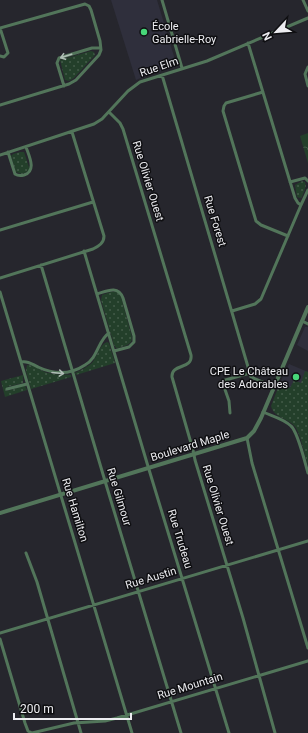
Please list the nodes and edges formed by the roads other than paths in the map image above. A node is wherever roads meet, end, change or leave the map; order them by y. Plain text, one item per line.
1 (162, 0) edge
2 (303, 0) edge
3 (308, 11) edge
4 (308, 18) edge
5 (0, 28) edge
6 (248, 43) junction
7 (101, 48) junction
8 (0, 56) edge
9 (182, 68) junction
10 (308, 68) edge
11 (162, 75) junction
12 (64, 86) junction
13 (308, 86) edge
14 (263, 92) junction
15 (0, 104) edge
16 (109, 112) junction
17 (72, 132) junction
18 (26, 147) junction
19 (8, 152) junction
20 (0, 155) edge
21 (308, 181) edge
22 (290, 182) junction
23 (308, 190) edge
24 (93, 202) junction
25 (302, 205) junction
26 (0, 230) edge
27 (288, 236) junction
28 (84, 251) junction
29 (41, 265) junction
30 (0, 278) edge
31 (0, 292) edge
32 (97, 294) junction
33 (308, 307) edge
34 (232, 311) junction
35 (302, 321) junction
36 (308, 324) edge
37 (108, 333) junction
38 (114, 351) junction
39 (21, 362) junction
40 (73, 372) junction
41 (250, 373) junction
42 (28, 384) junction
43 (274, 387) junction
44 (7, 389) dead end
45 (263, 412) junction
46 (230, 413) dead end
47 (247, 438) junction
48 (194, 455) junction
49 (148, 468) junction
50 (308, 473) edge
51 (105, 481) junction
52 (61, 495) junction
53 (0, 513) edge
54 (308, 541) edge
55 (279, 550) junction
56 (26, 553) dead end
57 (226, 565) junction
58 (182, 578) junction
59 (138, 591) junction
60 (94, 604) junction
61 (47, 618) junction
62 (0, 633) edge
63 (0, 639) edge
64 (308, 648) edge
65 (308, 661) edge
66 (259, 675) junction
67 (216, 688) junction
68 (171, 702) junction
69 (127, 715) junction
70 (78, 722) junction
71 (30, 732) edge
72 (81, 733) edge
73 (132, 733) edge
74 (181, 733) edge
75 (229, 733) edge
76 (276, 733) edge

1 - 9 street
2 - 3 street
4 - 6 street, Rue Elm
5 - 7 street
5 - 8 street
6 - 9 street, Rue Elm
6 - 14 street
7 - 12 street
7 -> 12 street
9 - 11 street, Rue Elm
10 - 13 street
11 - 16 street, Rue Elm
11 - 34 street, Rue Forest
12 - 15 street
14 - 22 street
14 - 27 street
16 - 17 street, Rue Elm
16 - 48 street, Rue Olivier Ouest
17 - 18 street, Rue Elm
17 - 24 street
18 - 19 street, Rue Elm
18 - 19 street
19 - 20 street, Rue Elm
21 - 22 street
22 - 25 street
23 - 25 street
24 - 26 street
24 - 28 street
25 - 27 street
27 - 34 street
28 - 29 street
28 - 32 street, Rue Trudeau
29 - 30 street
29 - 40 street, Rue Gilmour
31 - 39 street, Rue Hamilton
32 - 37 street, Rue Trudeau
32 - 38 street
33 - 35 street, Boulevard Maple
34 - 41 street, Rue Forest
35 - 36 street
35 - 43 street, Boulevard Maple
37 - 38 street, Rue Trudeau
37 - 40 street
38 - 49 street, Rue Trudeau
39 -> 40 street
39 - 42 street, Rue Hamilton
40 - 51 street, Rue Gilmour
41 - 43 street
41 - 46 street
42 - 44 street
42 - 52 street, Rue Hamilton
43 - 45 street, Boulevard Maple
45 - 47 street, Boulevard Maple
45 - 50 street
47 - 48 street, Boulevard Maple
47 - 55 street
48 - 49 street, Boulevard Maple
48 - 57 street, Rue Olivier Ouest
49 - 51 street, Boulevard Maple
49 - 58 street, Rue Trudeau
51 - 52 street, Boulevard Maple
51 - 59 street, Rue Gilmour
52 - 53 street, Boulevard Maple
52 - 60 street, Rue Hamilton
54 - 55 street, Rue Austin
55 - 57 street, Rue Austin
55 - 64 street
56 - 61 street
57 - 58 street, Rue Austin
57 - 66 street, Rue Olivier Ouest
58 - 59 street, Rue Austin
58 - 67 street, Rue Trudeau
59 - 60 street, Rue Austin
59 - 68 street, Rue Gilmour
60 - 61 street, Rue Austin
60 - 69 street, Rue Hamilton
61 - 62 street, Rue Austin
61 - 70 street
63 - 71 street
65 - 66 street, Rue Mountain
66 - 67 street, Rue Mountain
66 - 76 street, Rue Olivier Ouest
67 - 68 street, Rue Mountain
67 - 75 street, Rue Trudeau
68 - 69 street, Rue Mountain
68 - 74 street, Rue Gilmour
69 - 70 street, Rue Mountain
69 - 73 street, Rue Hamilton
70 - 71 street, Rue Mountain
70 - 72 street

